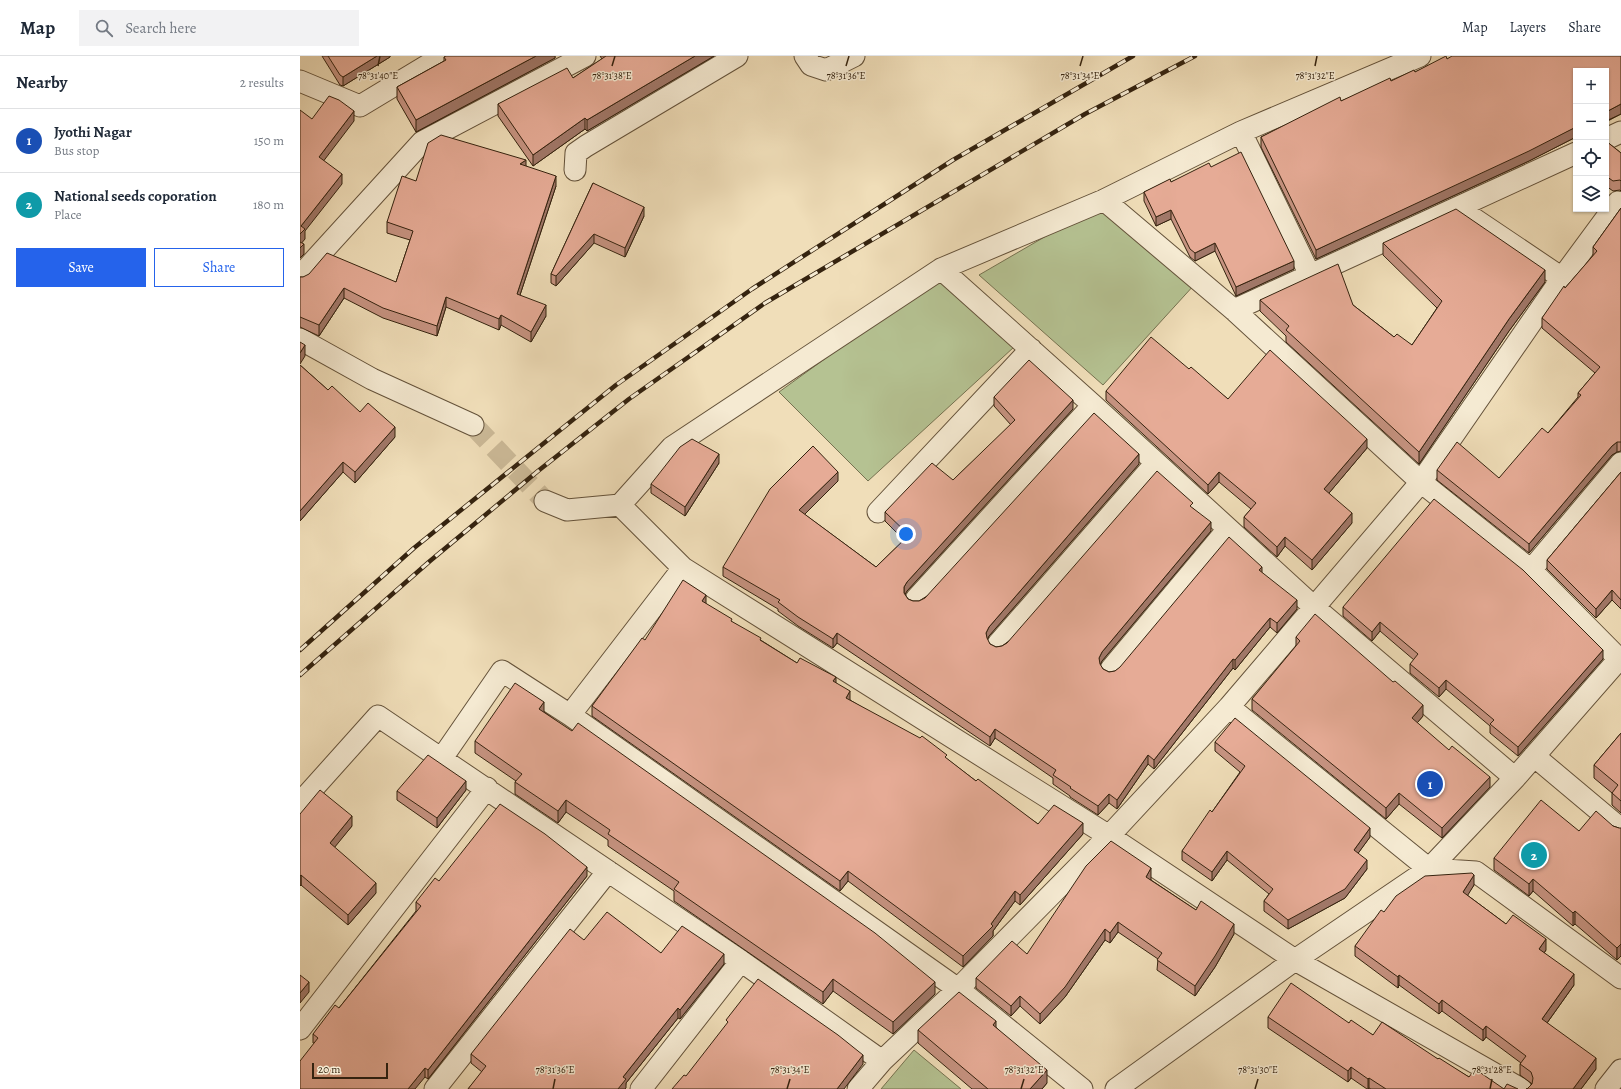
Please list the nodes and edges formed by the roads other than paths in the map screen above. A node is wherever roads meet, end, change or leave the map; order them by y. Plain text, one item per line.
1 (443, 56) edge
2 (585, 56) edge
3 (737, 56) edge
4 (806, 56) edge
5 (854, 56) edge
6 (1420, 56) edge
7 (300, 81) edge
8 (1241, 132) junction
9 (1621, 132) edge
10 (1609, 138) edge
11 (1573, 154) edge
12 (575, 170) dead end
13 (1104, 200) junction
14 (1618, 202) dead end
15 (1458, 208) junction
16 (941, 269) junction
17 (1310, 275) junction
18 (300, 276) edge
19 (1562, 278) junction
20 (1234, 310) junction
21 (300, 339) edge
22 (1031, 349) junction
23 (1093, 405) junction
24 (473, 425) tunnel mouth
25 (1156, 463) junction
26 (1621, 463) edge
27 (1421, 482) junction
28 (545, 501) tunnel mouth
29 (620, 506) junction
30 (878, 512) dead end
31 (1228, 529) junction
32 (683, 568) junction
33 (1532, 570) junction
34 (916, 599) edge
35 (1315, 608) junction
36 (998, 644) dead end
37 (1620, 660) edge
38 (1111, 669) dead end
39 (1230, 708) junction
40 (570, 715) junction
41 (1534, 756) junction
42 (442, 758) junction
43 (1515, 778) junction
44 (487, 788) junction
45 (300, 803) edge
46 (1621, 829) edge
47 (1109, 836) junction
48 (1429, 869) junction
49 (608, 871) junction
50 (1295, 960) junction
51 (741, 961) junction
52 (1621, 978) edge
53 (958, 989) junction
54 (300, 1029) edge
55 (882, 1061) junction
56 (1621, 1070) edge
57 (435, 1089) edge
58 (641, 1089) edge
59 (858, 1089) edge
60 (1082, 1089) edge
61 (1116, 1089) edge
62 (1521, 1089) edge
63 (1606, 1089) edge

1 - 7 street
2 - 18 street
3 - 12 street
4 - 5 street
6 - 8 street
8 - 13 street
8 - 17 street
9 - 10 street
11 - 15 street
13 - 16 street
13 - 20 street
14 - 19 street
15 - 17 street
15 - 19 street
16 - 22 street
16 - 29 street
17 - 20 street
19 - 27 street
20 - 27 street
21 - 24 street
22 - 23 street
22 - 30 street
23 - 25 street
23 - 34 street
25 - 31 street
25 - 36 street
26 - 33 street
27 - 33 street
27 - 35 street
28 - 29 street
29 - 32 street
31 - 35 street
31 - 38 street
32 - 40 street
32 - 47 street
33 - 37 street
35 - 39 street
35 - 43 street
37 - 41 street
39 - 47 street
39 - 48 street
40 - 42 street
40 - 53 street
41 - 43 street
41 - 46 street
42 - 44 street
42 - 45 street
43 - 48 street
44 - 49 street
44 - 54 street
47 - 50 street
47 - 53 street
48 - 50 street
48 - 52 street
49 - 51 street
49 - 57 street
50 - 61 street
50 - 62 street
51 - 55 street
51 - 58 street
53 - 55 street
53 - 60 street
55 - 59 street
56 - 63 street

